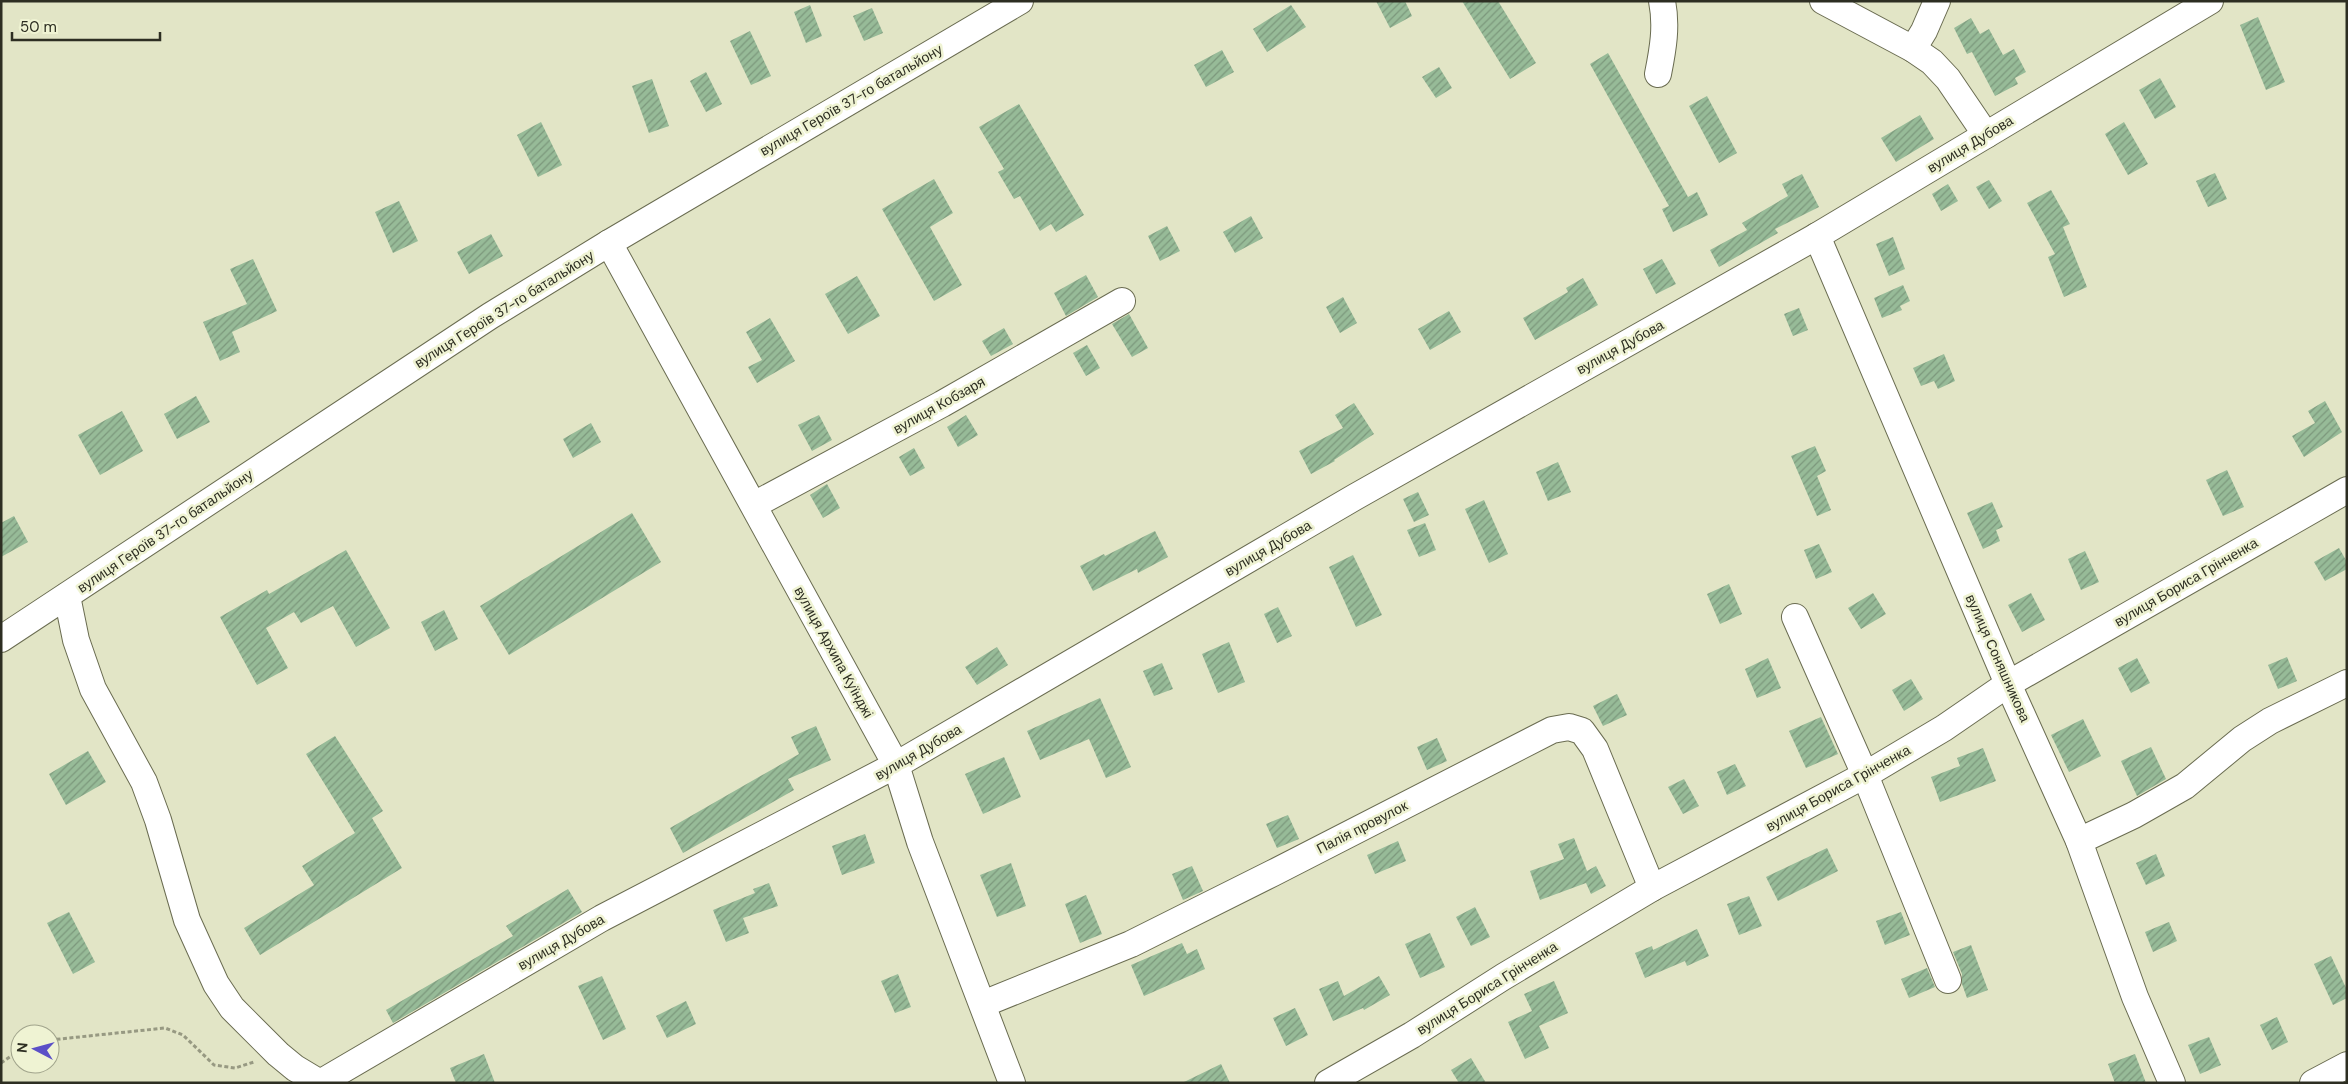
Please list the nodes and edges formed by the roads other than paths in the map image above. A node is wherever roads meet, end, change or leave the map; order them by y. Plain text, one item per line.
1 (1020, 1) edge
2 (1662, 1) edge
3 (1823, 1) edge
4 (1936, 1) edge
5 (2210, 1) edge
6 (1913, 49) junction
7 (1658, 74) dead end
8 (1986, 135) junction
9 (1817, 236) junction
10 (608, 243) junction
11 (1122, 301) dead end
12 (2347, 490) edge
13 (754, 505) junction
14 (67, 596) junction
15 (1795, 617) dead end
16 (1, 639) edge
17 (2347, 683) edge
18 (2008, 684) junction
19 (896, 765) junction
20 (1865, 775) junction
21 (2079, 841) junction
22 (1652, 888) junction
23 (1948, 980) dead end
24 (983, 1004) junction
25 (2347, 1065) edge
26 (320, 1083) edge
27 (1012, 1083) edge
28 (1328, 1083) edge
29 (2172, 1083) edge
30 (2314, 1083) edge

1 - 10 street, вулиця Героїв 37-го батальйону
2 - 7 street
3 - 6 street
4 - 6 street
5 - 8 street, вулиця Дубова
6 - 8 street
8 - 9 street, вулиця Дубова
9 - 18 street, вулиця Соняшникова
9 - 19 street, вулиця Дубова
10 - 13 street, вулиця Архипа Куїнджі
10 - 14 street, вулиця Героїв 37-го батальйону
11 - 13 street, вулиця Кобзаря
12 - 18 street, вулиця Бориса Грінченка
13 - 19 street, вулиця Архипа Куїнджі
14 - 16 street, вулиця Героїв 37-го батальйону
14 - 26 street
15 - 20 street
17 - 21 street
18 - 20 street, вулиця Бориса Грінченка
18 - 21 street, вулиця Соняшникова
19 - 24 street, вулиця Архипа Куїнджі
19 - 26 street, вулиця Дубова
20 - 22 street, вулиця Бориса Грінченка
20 - 23 street
21 - 29 street, вулиця Соняшникова
22 - 24 street, Палія провулок
22 - 28 street, вулиця Бориса Грінченка
24 - 27 street, вулиця Архипа Куїнджі
25 - 30 street

